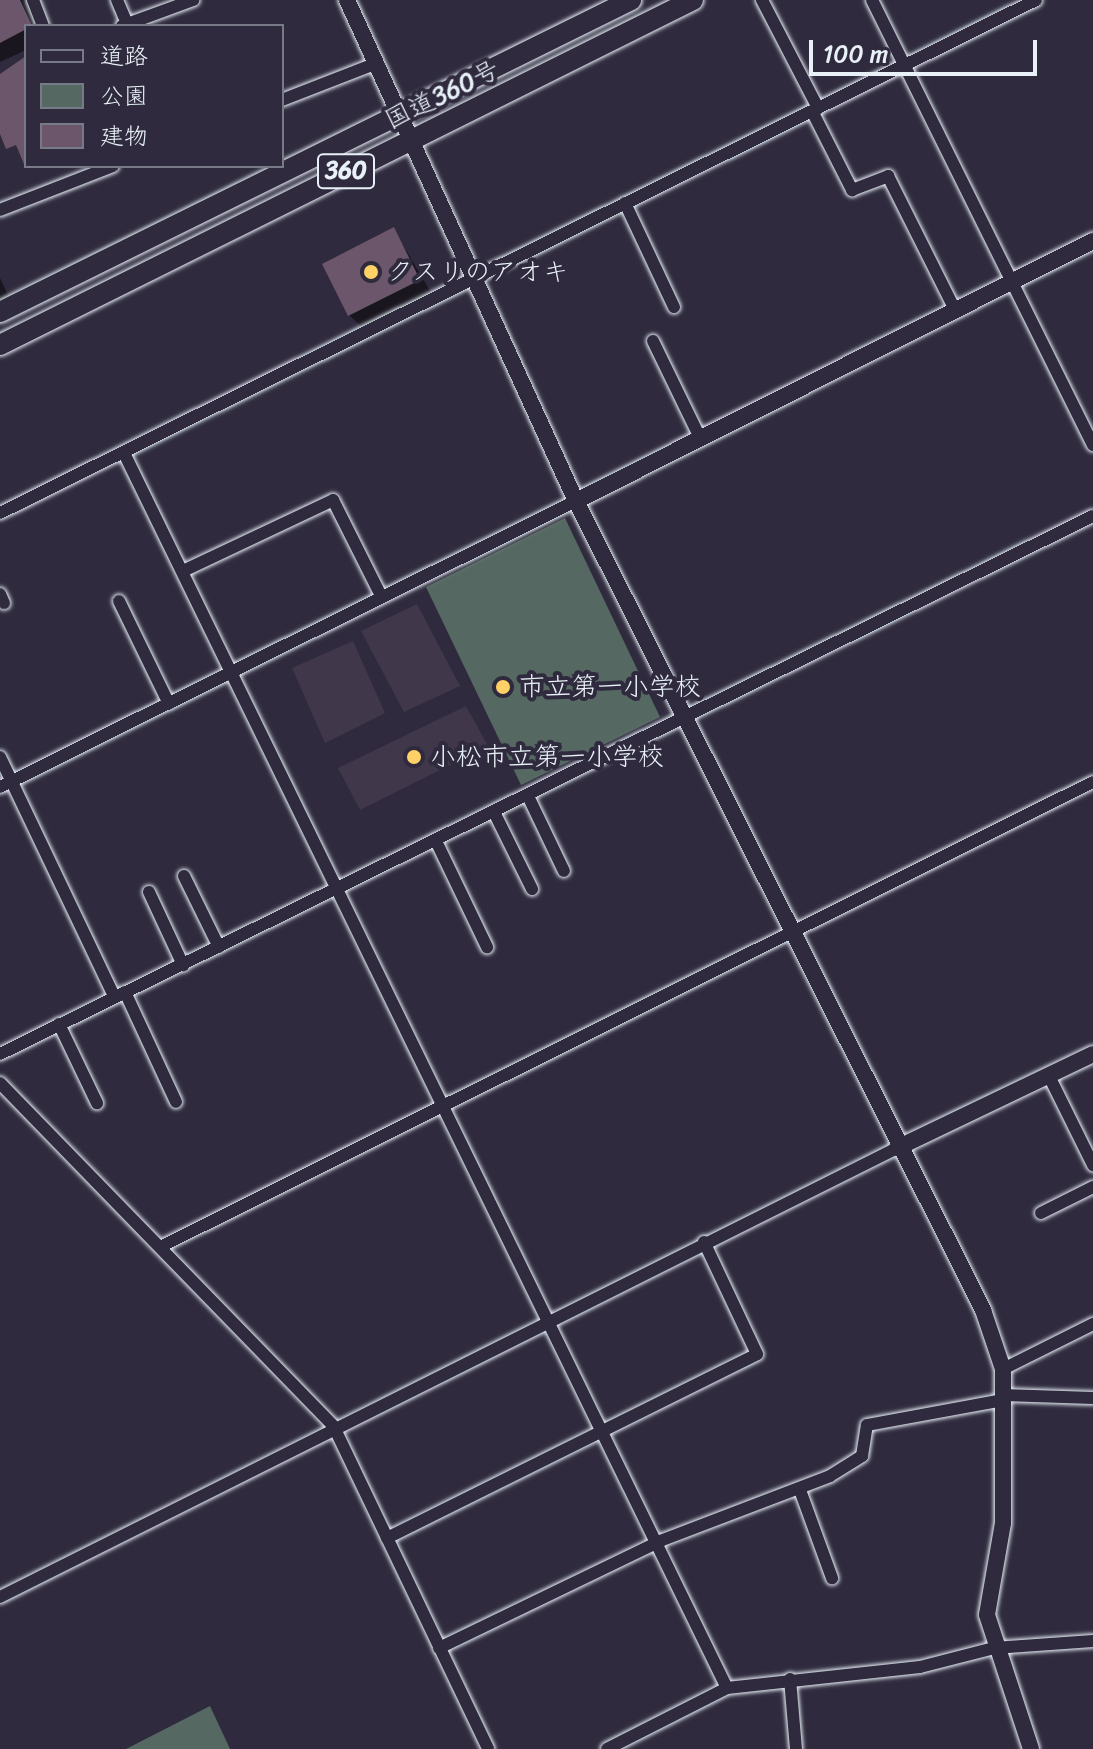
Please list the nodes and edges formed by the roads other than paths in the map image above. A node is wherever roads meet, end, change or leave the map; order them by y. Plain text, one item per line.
1 (33, 0) edge
2 (117, 0) edge
3 (193, 0) edge
4 (347, 0) edge
5 (631, 0) edge
6 (693, 0) edge
7 (762, 0) edge
8 (872, 0) edge
9 (1036, 0) edge
10 (42, 24) edge
11 (124, 24) edge
12 (127, 24) edge
13 (372, 65) junction
14 (906, 65) junction
15 (284, 99) edge
16 (815, 110) junction
17 (394, 115) junction
18 (406, 142) junction
19 (97, 169) edge
20 (625, 203) junction
21 (0, 210) edge
22 (1093, 241) edge
23 (470, 280) junction
24 (1014, 281) junction
25 (674, 307) dead end
26 (955, 310) junction
27 (0, 312) edge
28 (653, 341) dead end
29 (0, 345) edge
30 (700, 438) junction
31 (1093, 445) edge
32 (124, 453) junction
33 (576, 501) junction
34 (0, 513) edge
35 (1093, 516) edge
36 (183, 571) junction
37 (381, 596) junction
38 (119, 601) dead end
39 (233, 673) junction
40 (169, 704) junction
41 (685, 719) junction
42 (0, 757) edge
43 (1093, 782) edge
44 (6, 784) edge
45 (528, 796) junction
46 (494, 812) junction
47 (436, 841) junction
48 (564, 871) dead end
49 (184, 876) dead end
50 (340, 887) junction
51 (532, 889) dead end
52 (149, 892) dead end
53 (789, 933) junction
54 (219, 947) junction
55 (487, 947) dead end
56 (183, 965) junction
57 (120, 994) junction
58 (59, 1024) junction
59 (0, 1054) edge
60 (1093, 1054) edge
61 (1048, 1074) junction
62 (0, 1083) edge
63 (176, 1102) dead end
64 (97, 1103) dead end
65 (446, 1104) junction
66 (897, 1148) junction
67 (1093, 1165) edge
68 (1093, 1187) edge
69 (1041, 1213) dead end
70 (704, 1242) junction
71 (162, 1246) junction
72 (551, 1317) junction
73 (1093, 1324) edge
74 (1003, 1369) junction
75 (1003, 1397) junction
76 (1093, 1398) edge
77 (334, 1427) junction
78 (607, 1429) junction
79 (800, 1490) junction
80 (387, 1538) junction
81 (660, 1541) junction
82 (832, 1578) dead end
83 (0, 1597) edge
84 (1093, 1641) edge
85 (439, 1648) junction
86 (994, 1648) junction
87 (790, 1679) junction
88 (727, 1688) junction
89 (627, 1747) edge
90 (488, 1749) edge
91 (607, 1749) edge
92 (796, 1749) edge
93 (1031, 1749) edge

1 - 10 street
2 - 11 street
3 - 12 street
4 - 13 street
5 - 17 highway, 国道360号 / 360
6 - 18 highway, 国道360号 / 360
7 - 16 street
8 - 14 street
9 - 14 street
13 - 15 street
13 - 17 street
14 - 16 street
14 - 24 street
16 - 20 street
16 - 26 street
17 - 18 street
17 - 27 highway, 国道360号 / 360
18 - 23 street
18 - 29 highway, 国道360号 / 360
19 - 21 street
20 - 23 street
20 - 25 street
22 - 24 street
23 - 32 street
23 - 33 street
24 - 26 street
24 - 31 street
26 - 30 street
28 - 30 street
30 - 33 street
32 - 34 street
32 - 36 street
33 - 37 street
33 - 41 street
35 - 41 street
36 - 37 street
36 - 39 street
37 - 39 street
38 - 40 street
39 - 40 street
39 - 50 street
40 - 44 street
41 - 45 street
41 - 53 street
42 - 44 street
43 - 53 street
44 - 57 street
45 - 46 street
45 - 48 street
46 - 47 street
46 - 51 street
47 - 50 street
47 - 55 street
49 - 54 street
50 - 54 street
50 - 65 street
52 - 56 street
53 - 65 street
53 - 66 street
54 - 56 street
56 - 57 street
57 - 58 street
57 - 63 street
58 - 59 street
58 - 64 street
60 - 61 street
61 - 66 street
61 - 67 street
62 - 71 street
65 - 71 street
65 - 72 street
66 - 70 street
66 - 74 street
68 - 69 street
70 - 72 street
70 - 78 street
71 - 77 street
72 - 77 street
72 - 78 street
73 - 74 street
74 - 75 street
75 - 76 street
75 - 79 street
75 - 86 street
77 - 80 street
77 - 83 street
78 - 80 street
78 - 81 street
79 - 81 street
79 - 82 street
80 - 85 street
81 - 85 street
81 - 88 street
84 - 86 street
85 - 90 street
86 - 87 street
86 - 93 street
87 - 88 street
87 - 92 street
88 - 89 street
89 - 91 street

